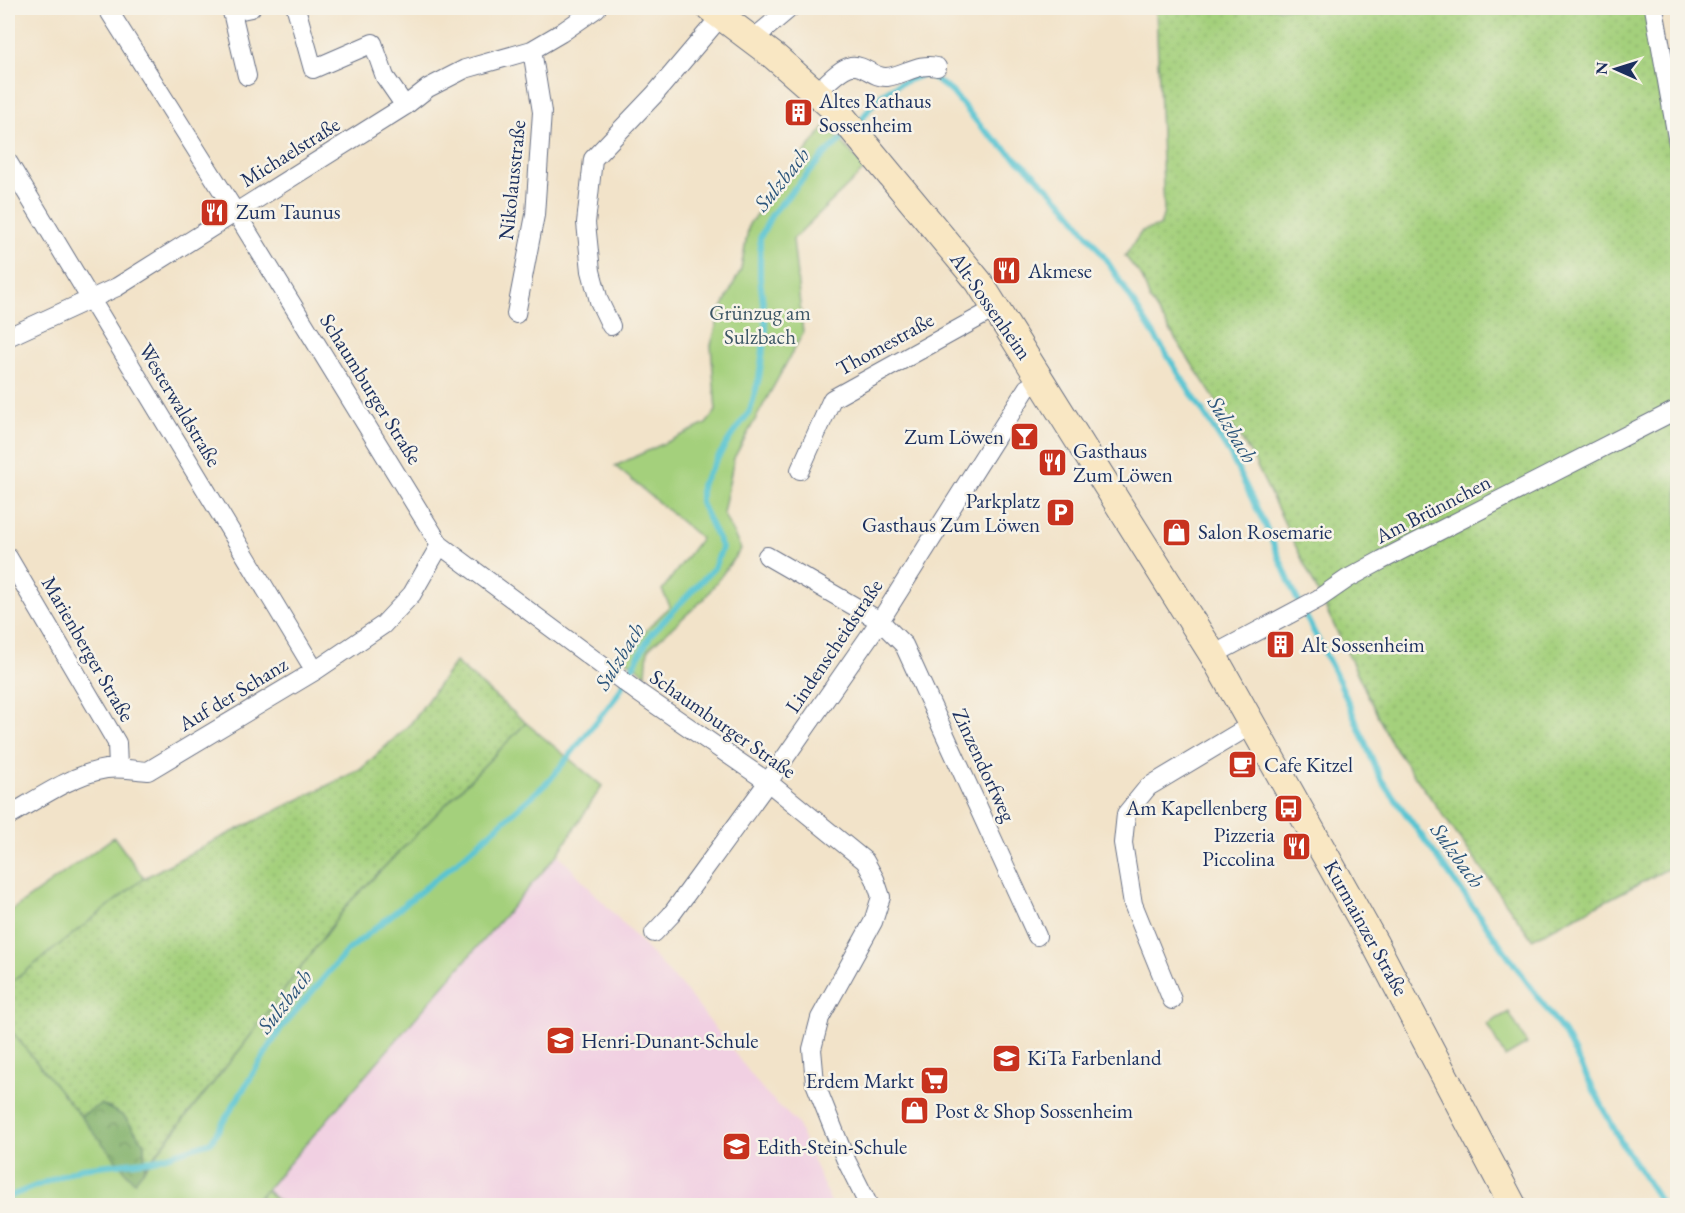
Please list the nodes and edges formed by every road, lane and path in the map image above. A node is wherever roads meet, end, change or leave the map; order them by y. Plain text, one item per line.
1 (107, 8) edge
2 (251, 8) edge
3 (296, 8) edge
4 (597, 8) edge
5 (790, 8) edge
6 (1654, 8) edge
7 (716, 12) edge
8 (752, 40) junction
9 (532, 50) junction
10 (938, 67) dead end
11 (247, 76) dead end
12 (817, 92) junction
13 (405, 106) junction
14 (1677, 143) edge
15 (8, 162) edge
16 (236, 213) junction
17 (90, 300) junction
18 (996, 308) junction
19 (516, 314) dead end
20 (611, 326) dead end
21 (8, 337) edge
22 (1042, 380) junction
23 (1677, 409) edge
24 (800, 470) dead end
25 (440, 544) junction
26 (766, 556) dead end
27 (8, 557) edge
28 (880, 621) junction
29 (1212, 655) junction
30 (315, 671) junction
31 (1252, 724) junction
32 (118, 768) junction
33 (768, 782) junction
34 (8, 816) edge
35 (654, 933) dead end
36 (1037, 936) dead end
37 (1172, 1000) dead end
38 (869, 1206) edge
39 (1513, 1206) edge

1 - 16 street, Schaumburger Straße
2 - 11 street
3 - 13 street
4 - 9 street, Michaelstraße
5 - 8 street
6 - 14 street
7 - 8 main road, Alt-Sossenheim
7 - 20 street
8 - 12 main road, Alt-Sossenheim
9 - 13 street, Michaelstraße
9 - 19 street, Nikolausstraße
10 - 12 street
12 - 18 main road, Alt-Sossenheim
13 - 16 street, Michaelstraße
15 - 17 street, Westerwaldstraße
16 - 17 street, Michaelstraße
16 - 25 street, Schaumburger Straße
17 - 21 street, Michaelstraße
17 - 30 street, Westerwaldstraße
18 - 22 main road, Alt-Sossenheim
18 - 24 street, Thomestraße
22 - 28 street, Lindenscheidstraße
22 - 29 main road, Alt-Sossenheim
23 - 29 street, Am Brünnchen
25 - 30 street, Auf der Schanz
25 - 33 street, Schaumburger Straße
26 - 28 street, Zinzendorfweg
27 - 32 street, Marienberger Straße
28 - 33 street, Lindenscheidstraße
28 - 36 street, Zinzendorfweg
29 - 31 main road, Kurmainzer Straße
30 - 32 street, Auf der Schanz
31 - 37 street
31 - 39 main road, Kurmainzer Straße
32 - 34 street, Auf der Schanz
33 - 35 street, Lindenscheidstraße
33 - 38 street, Schaumburger Straße

